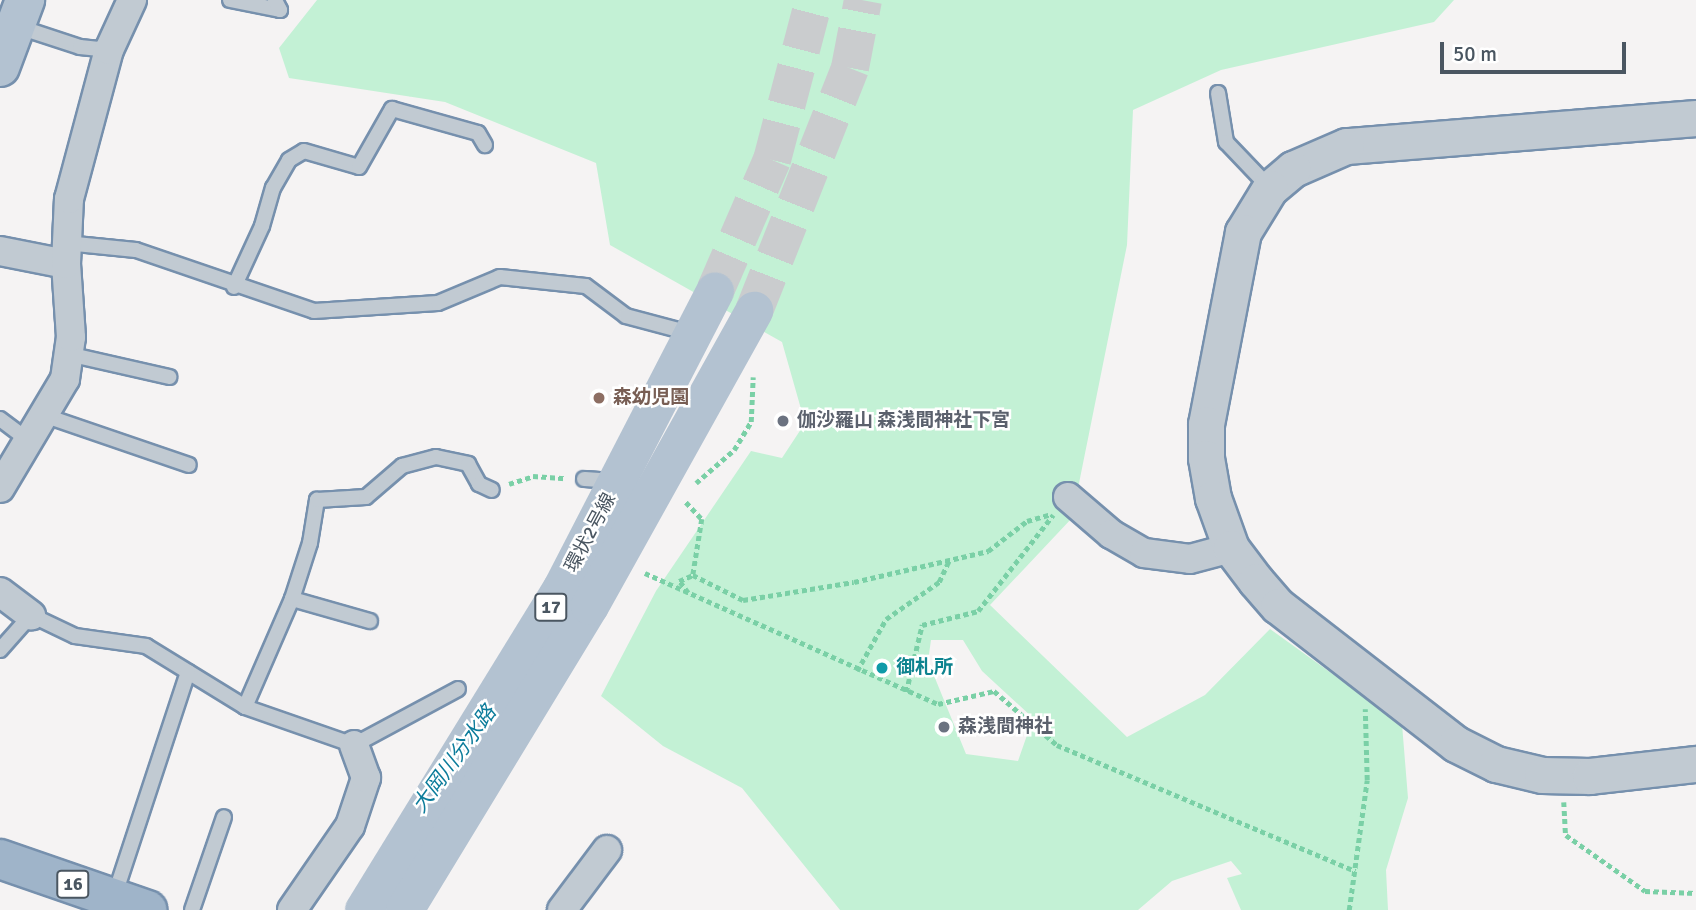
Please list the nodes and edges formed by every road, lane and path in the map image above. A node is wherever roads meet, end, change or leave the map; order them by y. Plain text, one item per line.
1 (132, 0) edge
2 (230, 0) edge
3 (275, 0) edge
4 (20, 13) edge
5 (109, 50) junction
6 (0, 67) edge
7 (1218, 93) dead end
8 (1696, 118) edge
9 (485, 145) dead end
10 (1270, 188) junction
11 (0, 251) edge
12 (66, 254) junction
13 (234, 286) junction
14 (715, 291) tunnel mouth
15 (754, 311) tunnel mouth
16 (678, 330) joint
17 (68, 354) junction
18 (754, 375) dead end
19 (169, 377) dead end
20 (43, 415) junction
21 (0, 419) edge
22 (29, 441) junction
23 (708, 461) dead end
24 (189, 465) dead end
25 (592, 479) joint
26 (695, 483) junction
27 (0, 488) edge
28 (492, 490) joint
29 (685, 502) junction
30 (1061, 505) joint
31 (679, 514) dead end
32 (1027, 521) dead end
33 (1231, 548) junction
34 (949, 560) junction
35 (651, 562) dead end
36 (693, 575) junction
37 (0, 592) edge
38 (688, 594) junction
39 (292, 599) junction
40 (30, 615) junction
41 (370, 621) dead end
42 (0, 650) edge
43 (857, 671) junction
44 (1362, 671) junction
45 (188, 672) junction
46 (457, 689) dead end
47 (906, 692) junction
48 (245, 707) junction
49 (354, 745) junction
50 (1696, 764) edge
51 (1562, 777) junction
52 (224, 817) dead end
53 (607, 850) dead end
54 (0, 859) edge
55 (1355, 871) junction
56 (0, 882) edge
57 (1696, 893) edge
58 (113, 906) edge
59 (192, 910) edge
60 (292, 910) edge
61 (364, 910) edge
62 (405, 910) edge
63 (562, 910) edge
64 (1349, 910) edge

1 - 5 street
2 - 3 lane
4 - 5 lane
4 - 6 main road
5 - 12 street
7 - 10 lane
8 - 10 street
9 - 13 lane
10 - 33 street
11 - 12 street
12 - 13 lane
12 - 17 street
13 - 16 lane
14 - 61 main road, 環状2号線 / 17, bridge
15 - 62 main road, 環状2号線 / 17, bridge
16 - 25 street
17 - 19 lane
17 - 20 street
18 - 26 path
20 - 22 street
20 - 24 lane
21 - 22 lane
22 - 27 street
23 - 26 path
25 - 28 path
26 - 29 path
28 - 39 lane
29 - 31 path
29 - 36 path
30 - 33 street
30 - 47 path
32 - 34 path
33 - 44 street
34 - 36 path
34 - 43 path
35 - 38 path
36 - 38 path
37 - 40 street
38 - 43 path
39 - 41 lane
39 - 48 lane
40 - 42 lane
40 - 45 lane
43 - 47 path
44 - 51 street
44 - 55 path
45 - 48 lane
45 - 58 lane
46 - 49 lane
47 - 55 path
48 - 49 lane
49 - 60 street
50 - 51 street
51 - 57 path
52 - 59 lane
53 - 63 street
54 - 58 highway, 16
55 - 64 path
56 - 58 highway, 16

